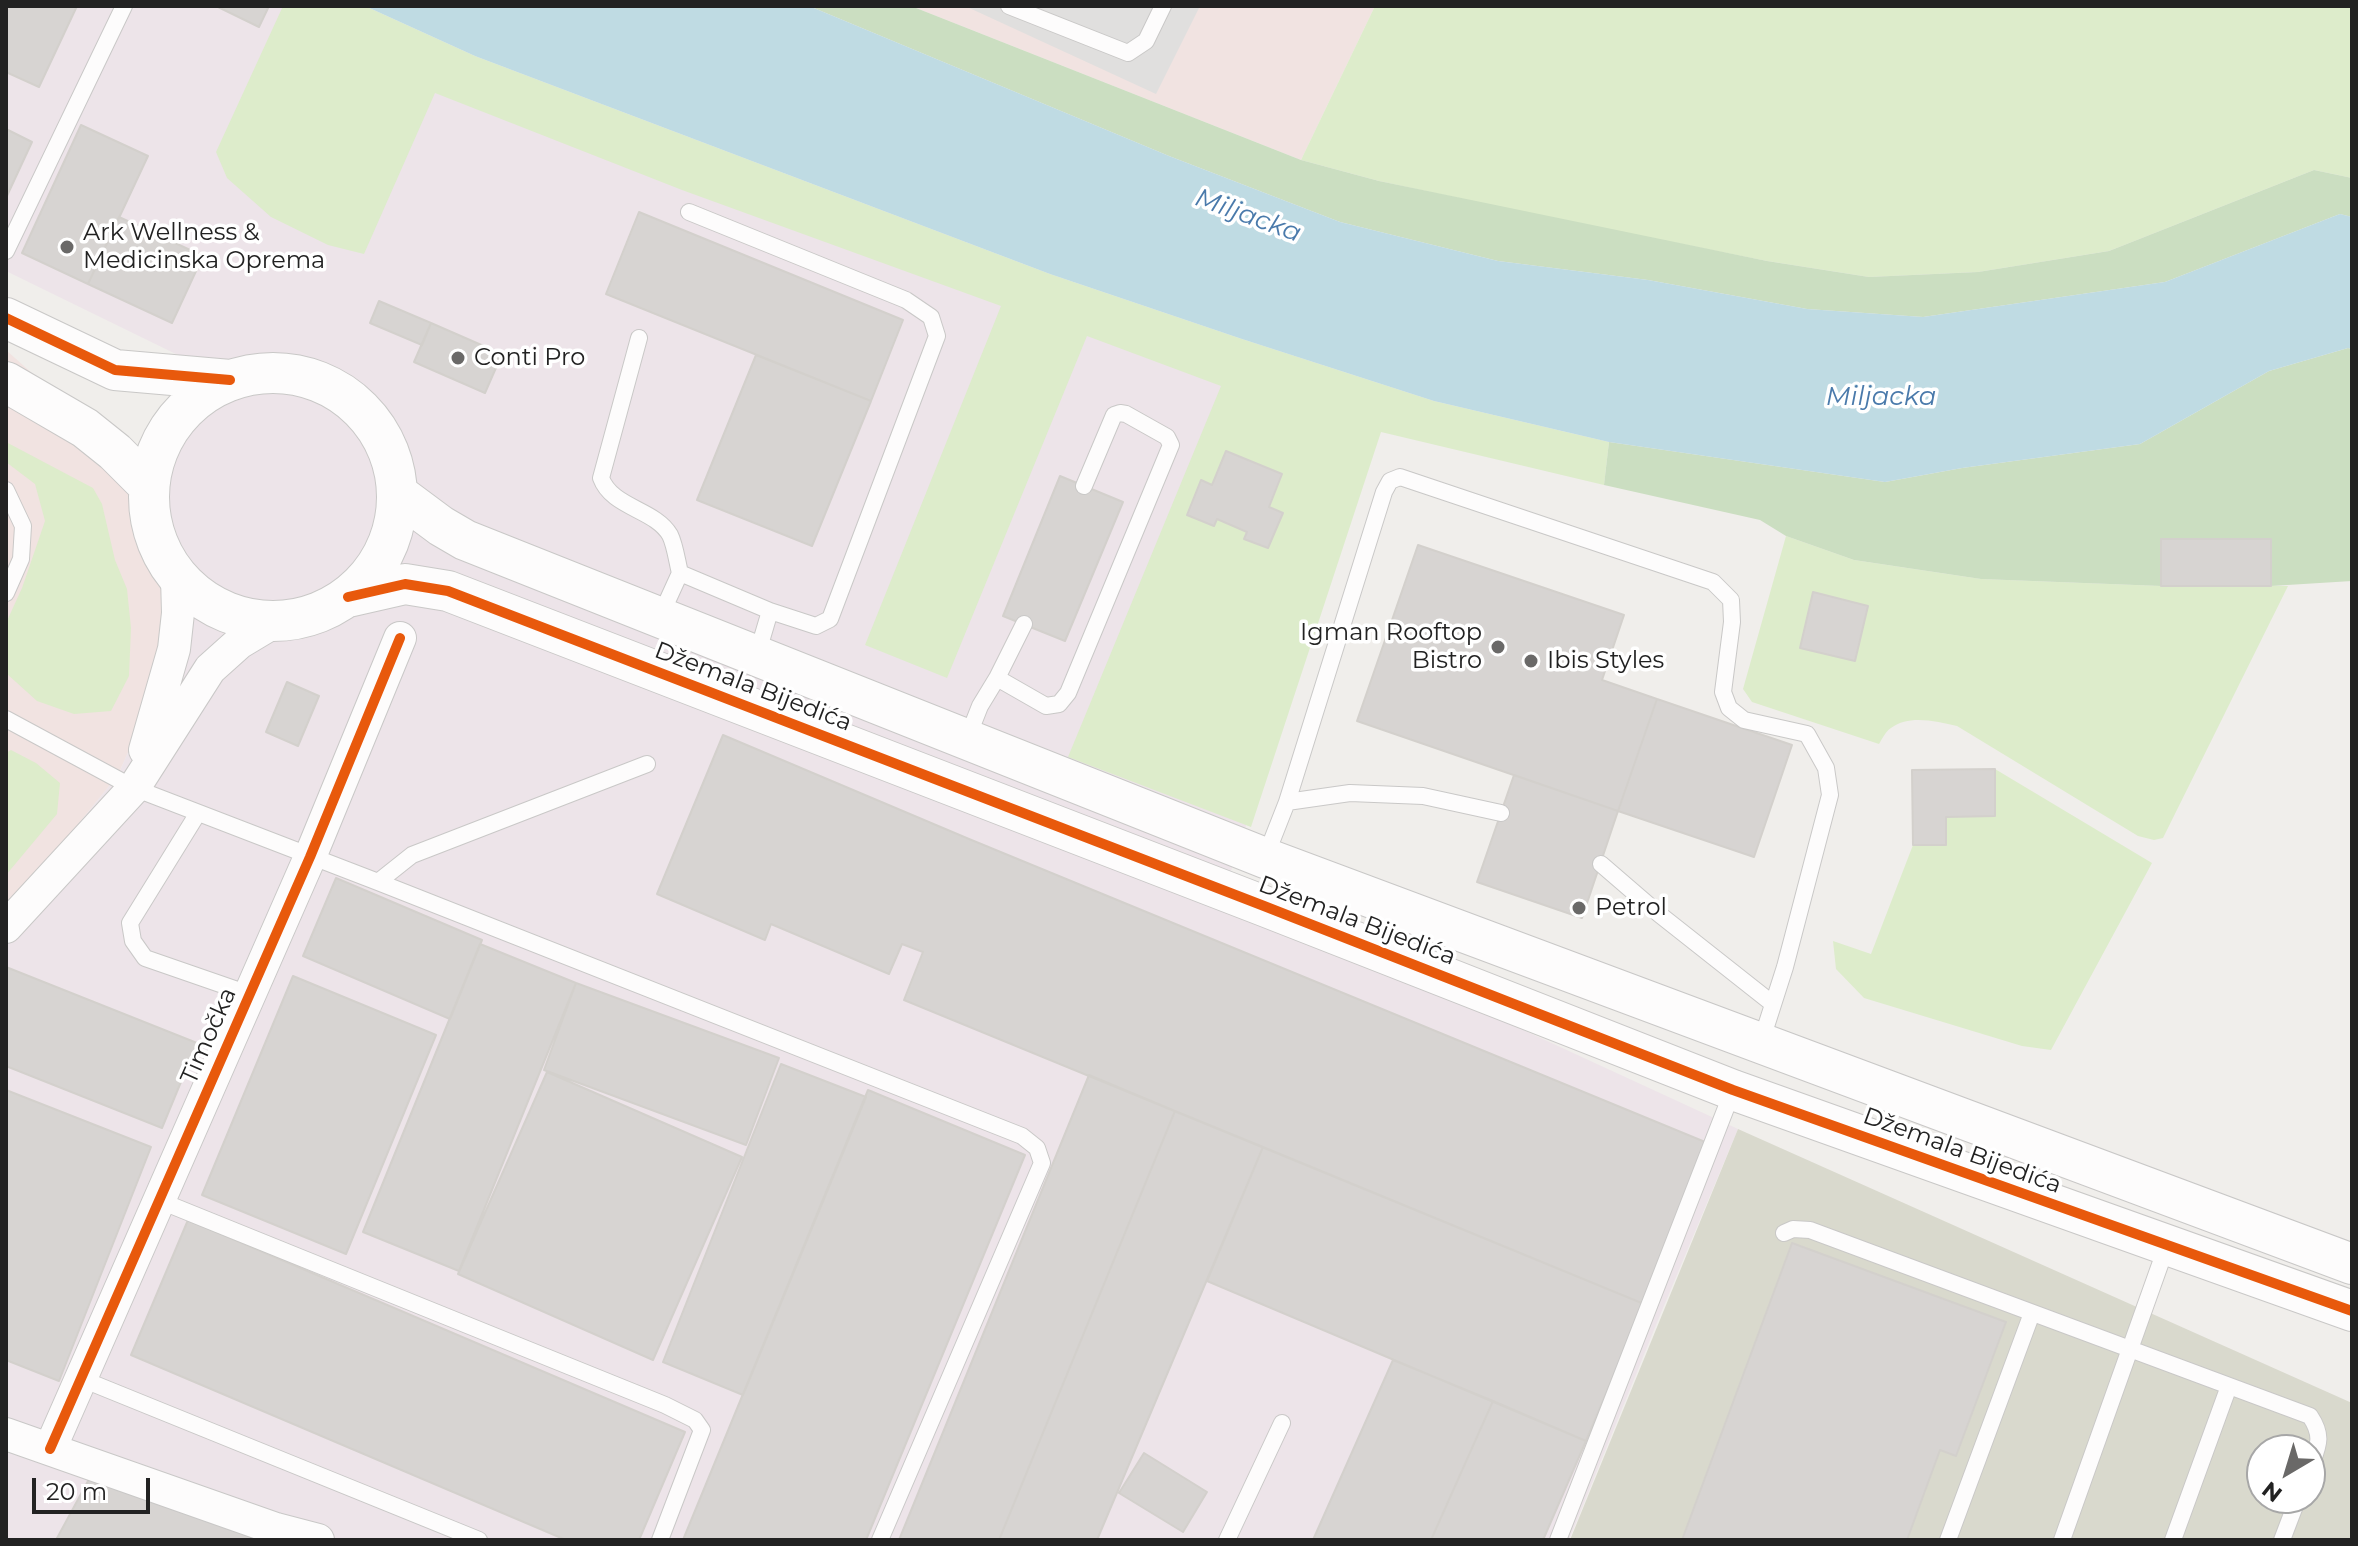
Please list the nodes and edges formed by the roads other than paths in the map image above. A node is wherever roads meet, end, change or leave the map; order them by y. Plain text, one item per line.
1 (124, 6) edge
2 (1009, 6) edge
3 (1163, 6) edge
4 (1044, 12) edge
5 (689, 212) dead end
6 (6, 251) edge
7 (6, 318) edge
8 (639, 338) dead end
9 (230, 380) junction
10 (6, 382) edge
11 (148, 485) junction
12 (1084, 486) dead end
13 (6, 490) edge
14 (398, 494) junction
15 (680, 573) junction
16 (177, 577) junction
17 (6, 593) edge
18 (348, 597) junction
19 (770, 611) junction
20 (660, 619) junction
21 (274, 622) junction
22 (1024, 624) dead end
23 (400, 638) dead end
24 (757, 655) junction
25 (997, 678) junction
26 (6, 719) edge
27 (967, 739) junction
28 (647, 764) dead end
29 (134, 788) junction
30 (1287, 802) junction
31 (198, 813) junction
32 (1501, 813) dead end
33 (310, 857) junction
34 (1265, 858) junction
35 (1601, 864) dead end
36 (378, 882) junction
37 (6, 927) edge
38 (249, 994) junction
39 (1773, 1004) junction
40 (1761, 1044) junction
41 (1733, 1090) junction
42 (158, 1200) junction
43 (1784, 1233) dead end
44 (2167, 1245) junction
45 (2352, 1264) edge
46 (2352, 1311) edge
47 (2032, 1313) junction
48 (2129, 1350) junction
49 (82, 1379) junction
50 (2229, 1386) junction
51 (1282, 1423) dead end
52 (6, 1434) edge
53 (2319, 1434) edge
54 (50, 1449) junction
55 (2292, 1514) edge
56 (318, 1540) edge
57 (479, 1540) edge
58 (660, 1540) edge
59 (880, 1540) edge
60 (1227, 1540) edge
61 (1558, 1540) edge
62 (1948, 1540) edge
63 (2062, 1540) edge
64 (2173, 1540) edge
65 (2282, 1540) edge

1 - 6 lane
2 - 4 lane
3 - 4 lane
5 - 19 lane
7 - 9 street, Džemala Bijedića
8 - 15 lane
9 - 11 street, Džemala Bijedića
9 - 14 street, Džemala Bijedića
10 - 11 street
11 - 16 street, Džemala Bijedića
12 - 25 lane
13 - 17 lane
14 - 18 street, Džemala Bijedića
14 - 20 street, Džemala Bijedića
15 - 19 lane
15 - 20 lane
16 - 21 street, Džemala Bijedića
16 - 29 street
18 - 21 street, Džemala Bijedića
18 - 41 street, Džemala Bijedića
19 - 24 lane
20 - 24 street, Džemala Bijedića
21 - 29 street
22 - 25 lane
23 - 33 street, Timočka
24 - 27 street, Džemala Bijedića
25 - 27 lane
26 - 29 lane
27 - 34 street, Džemala Bijedića
28 - 36 lane
29 - 31 lane
29 - 37 street
30 - 32 lane
30 - 34 lane
30 - 39 lane
31 - 33 lane
31 - 38 lane
33 - 36 lane
33 - 38 street, Timočka
34 - 40 street, Džemala Bijedića
35 - 39 lane
36 - 59 lane
38 - 42 street, Timočka
39 - 40 lane
40 - 45 street, Džemala Bijedića
41 - 44 street, Džemala Bijedića
41 - 61 lane
42 - 49 street, Timočka
42 - 58 lane
43 - 47 lane
44 - 46 street, Džemala Bijedića
44 - 48 lane
47 - 48 lane
47 - 62 lane
48 - 50 lane
48 - 63 lane
49 - 54 street, Timočka
49 - 57 lane
50 - 53 lane
50 - 64 lane
51 - 60 lane
52 - 54 street
54 - 56 street
55 - 65 lane

